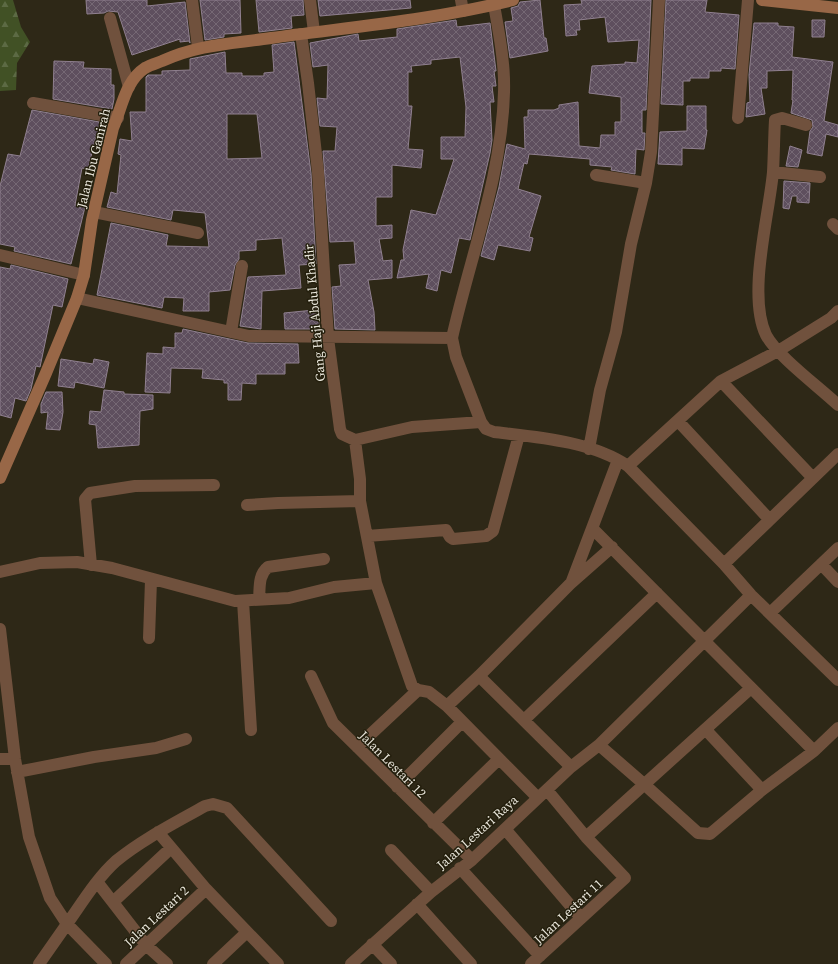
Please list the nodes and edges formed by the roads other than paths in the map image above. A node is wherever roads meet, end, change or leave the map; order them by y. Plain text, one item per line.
1 (192, 0) edge
2 (310, 0) edge
3 (513, 0) edge
4 (659, 0) edge
5 (748, 0) edge
6 (762, 0) edge
7 (784, 2) edge
8 (462, 5) edge
9 (494, 5) junction
10 (838, 8) edge
11 (110, 18) dead end
12 (314, 32) junction
13 (300, 34) junction
14 (198, 47) junction
15 (129, 87) junction
16 (33, 103) dead end
17 (118, 118) junction
18 (738, 118) dead end
19 (806, 125) dead end
20 (773, 172) junction
21 (596, 175) dead end
22 (820, 177) dead end
23 (646, 183) junction
24 (94, 212) junction
25 (198, 233) dead end
26 (0, 255) edge
27 (242, 266) dead end
28 (84, 275) junction
29 (77, 298) junction
30 (836, 318) edge
31 (231, 332) junction
32 (328, 338) junction
33 (452, 338) junction
34 (778, 351) junction
35 (721, 381) junction
36 (838, 405) edge
37 (678, 420) junction
38 (481, 422) junction
39 (519, 435) junction
40 (355, 440) junction
41 (588, 449) junction
42 (838, 454) edge
43 (623, 463) junction
44 (812, 477) junction
45 (0, 478) edge
46 (214, 485) dead end
47 (360, 501) junction
48 (247, 506) dead end
49 (769, 519) junction
50 (593, 529) junction
51 (367, 536) junction
52 (612, 547) junction
53 (838, 548) edge
54 (324, 559) dead end
55 (724, 564) junction
56 (821, 564) junction
57 (91, 565) junction
58 (0, 572) edge
59 (151, 580) junction
60 (838, 582) edge
61 (376, 583) junction
62 (570, 584) junction
63 (657, 593) junction
64 (751, 595) junction
65 (259, 599) junction
66 (243, 601) junction
67 (770, 614) junction
68 (0, 629) edge
69 (149, 638) dead end
70 (704, 641) junction
71 (311, 676) dead end
72 (480, 676) junction
73 (838, 680) edge
74 (751, 688) junction
75 (418, 690) junction
76 (447, 706) junction
77 (524, 720) junction
78 (462, 722) junction
79 (838, 728) edge
80 (251, 730) dead end
81 (706, 730) junction
82 (186, 739) dead end
83 (598, 745) junction
84 (357, 747) junction
85 (814, 751) junction
86 (0, 759) edge
87 (14, 759) junction
88 (499, 759) junction
89 (571, 766) junction
90 (17, 772) junction
91 (645, 785) junction
92 (397, 787) junction
93 (762, 790) junction
94 (542, 794) junction
95 (433, 823) junction
96 (505, 829) junction
97 (159, 833) junction
98 (586, 837) junction
99 (170, 848) junction
100 (391, 850) dead end
101 (472, 860) junction
102 (460, 868) junction
103 (98, 883) junction
104 (206, 889) junction
105 (431, 892) junction
106 (113, 902) junction
107 (417, 904) junction
108 (581, 918) junction
109 (330, 921) dead end
110 (67, 924) junction
111 (247, 932) junction
112 (146, 944) junction
113 (372, 944) junction
114 (536, 960) edge
115 (40, 964) edge
116 (106, 964) edge
117 (126, 964) edge
118 (167, 964) edge
119 (213, 964) edge
120 (278, 964) edge
121 (351, 964) edge
122 (391, 964) edge
123 (471, 964) edge

1 - 14 street
2 - 12 street
3 - 9 main road, Jalan Ibu Ganirah
4 - 23 street
5 - 18 street
6 - 7 main road
7 - 10 main road
8 - 9 main road, Jalan Ibu Ganirah
8 - 12 main road, Jalan Ibu Ganirah
9 - 33 street
11 - 15 street
12 - 13 main road, Jalan Ibu Ganirah
13 - 14 main road, Jalan Ibu Ganirah
13 - 32 street, Gang Haji Abdul Khadir
14 - 15 main road, Jalan Ibu Ganirah
15 - 17 main road, Jalan Ibu Ganirah
16 - 17 street
17 - 24 main road, Jalan Ibu Ganirah
19 - 20 street
20 - 22 street
20 - 34 street
21 - 23 street
23 - 41 street
24 - 25 street
24 - 28 main road, Jalan Ibu Ganirah
26 - 28 street
27 - 31 street
28 - 29 main road, Jalan Ibu Ganirah
29 - 31 street
29 - 45 main road, Jalan Ibu Ganirah
30 - 34 street
31 - 32 street
32 - 33 street
32 - 40 street, Gang Haji Abdul Khadir
33 - 38 street
34 - 35 street
34 - 36 street
35 - 37 street
35 - 44 street
37 - 43 street
37 - 49 street
38 - 39 street
38 - 40 street
39 - 41 street
39 - 51 street
40 - 47 street
41 - 43 street
42 - 44 street
43 - 50 street
43 - 55 street
44 - 49 street
46 - 57 street
47 - 48 street
47 - 51 street
49 - 55 street
50 - 52 street
50 - 62 street
51 - 61 street
52 - 62 street
52 - 63 street
53 - 56 street
54 - 65 street
55 - 64 street
56 - 60 street
56 - 67 street
57 - 58 street
57 - 59 street
59 - 66 street
59 - 69 street
61 - 65 street
61 - 75 street
62 - 72 street
63 - 70 street
63 - 77 street
64 - 67 street
64 - 70 street
65 - 66 street
66 - 80 street
67 - 73 street
68 - 87 street
70 - 74 street
70 - 83 street
71 - 84 street, Jalan Lestari 12
72 - 76 street
72 - 77 street
74 - 81 street
74 - 85 street
75 - 76 street, Jalan Lestari Raya
75 - 84 street
76 - 78 street, Jalan Lestari Raya
77 - 89 street
78 - 88 street, Jalan Lestari Raya
78 - 92 street
79 - 85 street
81 - 91 street
81 - 93 street
82 - 90 street
83 - 89 street
83 - 91 street
84 - 92 street, Jalan Lestari 12
85 - 93 street
86 - 87 street
87 - 90 street
88 - 94 street, Jalan Lestari Raya
88 - 95 street
89 - 94 street
90 - 110 street
91 - 93 street
91 - 98 street
92 - 95 street, Jalan Lestari 12
94 - 96 street, Jalan Lestari Raya
94 - 98 street
95 - 101 street, Jalan Lestari 12
96 - 101 street, Jalan Lestari Raya
96 - 108 street
97 - 99 street
97 - 103 street
97 - 109 street
98 - 108 street, Jalan Lestari 11
99 - 104 street
99 - 106 street
100 - 105 street
101 - 102 street, Jalan Lestari Raya
102 - 105 street, Jalan Lestari Raya
102 - 114 street
103 - 106 street
103 - 110 street
104 - 111 street
104 - 112 street, Jalan Lestari 2
105 - 107 street, Jalan Lestari Raya
106 - 112 street
107 - 113 street, Jalan Lestari Raya
107 - 123 street
108 - 114 street, Jalan Lestari 11
110 - 115 street
110 - 116 street
111 - 119 street
111 - 120 street
112 - 117 street, Jalan Lestari 2
112 - 118 street
113 - 121 street, Jalan Lestari Raya
113 - 122 street

